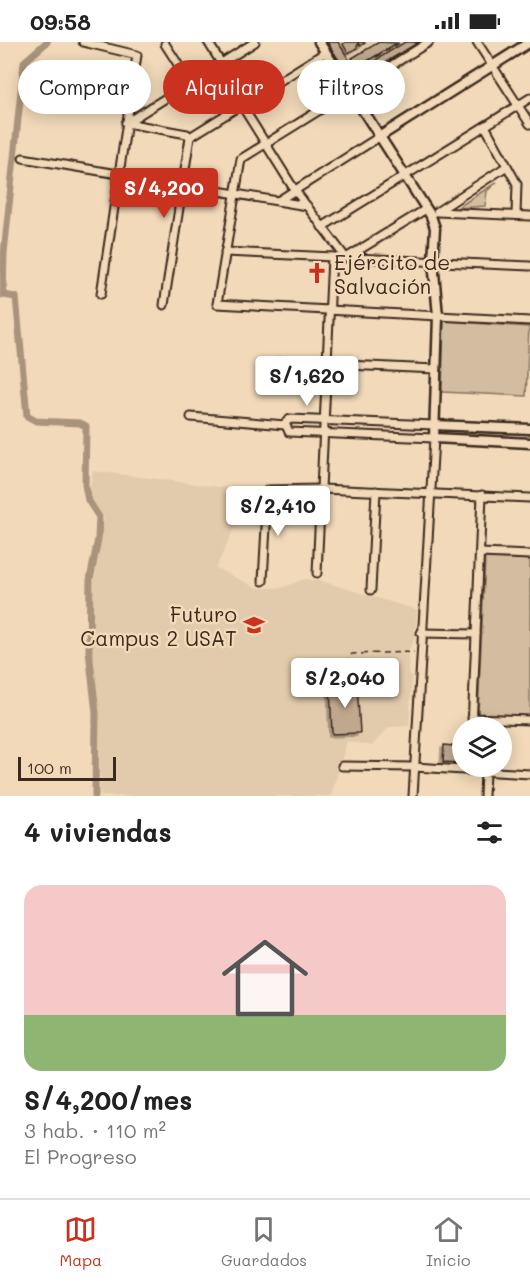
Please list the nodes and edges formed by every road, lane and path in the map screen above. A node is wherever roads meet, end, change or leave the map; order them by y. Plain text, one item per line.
1 (83, 42) edge
2 (106, 42) edge
3 (208, 42) edge
4 (235, 42) edge
5 (255, 42) edge
6 (320, 42) edge
7 (401, 42) edge
8 (429, 42) edge
9 (477, 42) edge
10 (530, 42) edge
11 (165, 44) dead end
12 (97, 45) junction
13 (241, 51) junction
14 (326, 52) junction
15 (175, 60) edge
16 (217, 60) edge
17 (227, 60) edge
18 (331, 60) edge
19 (372, 60) edge
20 (398, 60) edge
21 (492, 66) junction
22 (285, 78) edge
23 (530, 98) edge
24 (163, 100) edge
25 (518, 105) junction
26 (227, 114) edge
27 (248, 114) edge
28 (311, 114) edge
29 (365, 114) edge
30 (126, 123) junction
31 (530, 124) edge
32 (485, 126) junction
33 (190, 137) junction
34 (379, 137) junction
35 (266, 143) junction
36 (23, 158) dead end
37 (507, 166) junction
38 (118, 174) junction
39 (405, 176) junction
40 (181, 185) junction
41 (294, 189) junction
42 (235, 194) junction
43 (278, 201) junction
44 (307, 206) junction
45 (431, 212) junction
46 (516, 216) junction
47 (530, 216) edge
48 (322, 227) junction
49 (225, 252) junction
50 (332, 257) junction
51 (346, 258) junction
52 (433, 261) junction
53 (530, 266) edge
54 (101, 294) dead end
55 (164, 305) dead end
56 (330, 310) junction
57 (438, 316) junction
58 (530, 321) edge
59 (279, 362) dead end
60 (327, 364) junction
61 (436, 369) junction
62 (190, 417) dead end
63 (324, 420) junction
64 (285, 425) junction
65 (434, 425) junction
66 (530, 429) edge
67 (323, 435) junction
68 (434, 438) junction
69 (530, 443) edge
70 (321, 489) junction
71 (376, 491) junction
72 (431, 492) junction
73 (482, 495) junction
74 (530, 498) edge
75 (480, 553) junction
76 (530, 555) edge
77 (317, 573) dead end
78 (263, 582) dead end
79 (371, 590) dead end
80 (422, 633) junction
81 (476, 634) junction
82 (421, 651) junction
83 (348, 684) dead end
84 (472, 717) edge
85 (512, 719) edge
86 (530, 720) edge
87 (342, 766) dead end
88 (414, 767) junction
89 (452, 768) edge
90 (512, 773) edge
91 (530, 774) edge
92 (485, 777) edge
93 (413, 796) edge
94 (484, 796) edge

1 - 12 street
2 - 12 street
3 - 16 street
4 - 13 street
5 - 13 street
6 - 14 street
7 - 19 path
8 - 20 street
9 - 21 street
10 - 21 street
11 - 15 street
12 - 30 street
13 - 17 street
14 - 18 street
14 - 22 street
21 - 25 street
21 - 34 street
23 - 25 street
24 - 30 street
25 - 31 street
25 - 32 street
26 - 33 street
27 - 35 street
28 - 35 street
29 - 34 street
30 - 33 street
30 - 38 street
32 - 37 street
32 - 39 street
33 - 40 street
34 - 39 street
34 - 41 street
35 - 41 street
35 - 42 street
36 - 38 street
37 - 45 street
37 - 46 street
38 - 40 street
38 - 54 street
39 - 45 street
39 - 48 street
40 - 42 street
40 - 55 street
41 - 43 street
41 - 44 street
42 - 43 street
42 - 49 street
43 - 44 street
44 - 48 street
45 - 46 street
45 - 51 street
45 - 52 street
46 - 47 street
48 - 51 street
49 - 50 street
49 - 56 street
50 - 51 street
50 - 56 street
51 - 52 street
52 - 53 street
52 - 57 street
56 - 57 street
56 - 60 street
57 - 58 street
57 - 61 street
59 - 60 street
60 - 61 street
60 - 63 street
61 - 65 street
62 - 64 street
63 - 64 street
63 - 65 street
63 - 67 street
64 - 67 street
65 - 66 street
65 - 68 street
67 - 68 street
67 - 70 street
68 - 69 street
68 - 72 street
70 - 71 street
70 - 77 street
70 - 78 street
71 - 72 street
71 - 79 street
72 - 73 street
72 - 80 street
73 - 74 street
73 - 75 street
75 - 76 street
75 - 81 street
80 - 81 street
80 - 82 street
81 - 84 street
82 - 83 path
82 - 88 street
85 - 86 street
87 - 88 street
88 - 89 street
88 - 93 street
90 - 91 street
92 - 94 street

